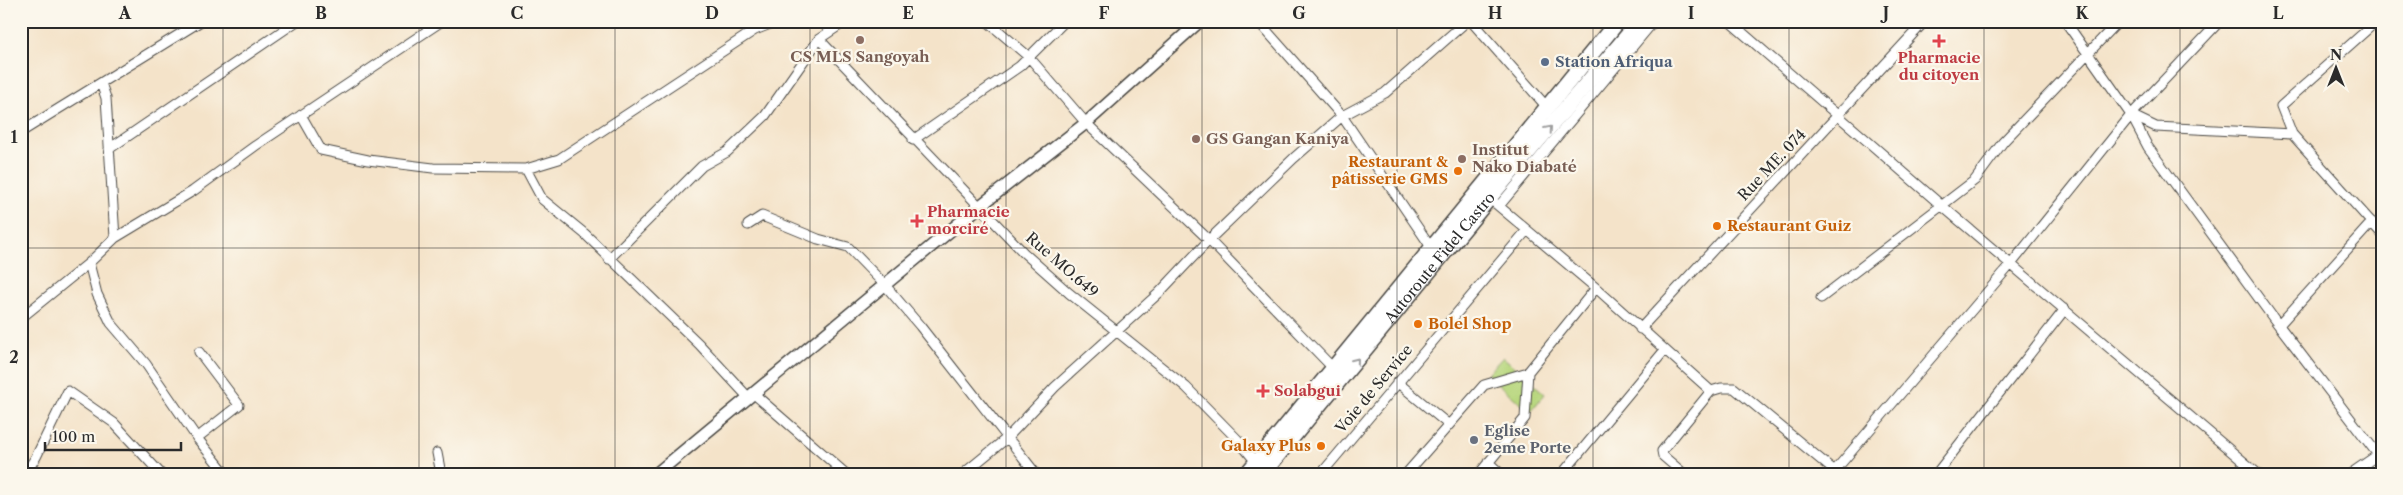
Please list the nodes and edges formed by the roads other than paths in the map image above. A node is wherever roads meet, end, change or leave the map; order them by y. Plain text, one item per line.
1 (201, 21) edge
2 (297, 21) edge
3 (441, 21) edge
4 (778, 21) edge
5 (846, 21) edge
6 (987, 21) edge
7 (1065, 21) edge
8 (1200, 21) edge
9 (1258, 21) edge
10 (1469, 21) edge
11 (1618, 21) edge
12 (1654, 21) edge
13 (1729, 21) edge
14 (1925, 21) edge
15 (2065, 21) edge
16 (2119, 21) edge
17 (2220, 21) edge
18 (2377, 21) edge
19 (832, 25) edge
20 (1639, 28) edge
21 (821, 38) junction
22 (2088, 55) junction
23 (1029, 57) junction
24 (101, 83) junction
25 (1546, 106) junction
26 (301, 115) junction
27 (1837, 115) junction
28 (2131, 115) junction
29 (1342, 116) junction
30 (1086, 123) junction
31 (21, 132) edge
32 (2292, 134) junction
33 (914, 140) junction
34 (109, 149) junction
35 (526, 170) junction
36 (1494, 202) junction
37 (1941, 205) junction
38 (980, 206) junction
39 (2372, 222) junction
40 (748, 225) dead end
41 (1527, 230) junction
42 (2382, 234) edge
43 (116, 238) junction
44 (1209, 240) junction
45 (1431, 247) junction
46 (609, 259) junction
47 (89, 263) junction
48 (2012, 263) junction
49 (884, 284) junction
50 (1596, 288) junction
51 (1821, 298) dead end
52 (2065, 309) junction
53 (21, 318) edge
54 (2279, 325) junction
55 (1640, 329) junction
56 (1118, 330) junction
57 (1664, 351) junction
58 (199, 352) dead end
59 (1332, 367) junction
60 (1528, 372) junction
61 (1397, 382) junction
62 (1711, 391) junction
63 (750, 395) junction
64 (1449, 425) junction
65 (198, 438) junction
66 (1007, 438) junction
67 (437, 453) dead end
68 (2380, 456) edge
69 (1488, 462) junction
70 (1255, 470) edge
71 (1835, 473) edge
72 (25, 474) edge
73 (161, 474) edge
74 (226, 474) edge
75 (441, 474) edge
76 (656, 474) edge
77 (846, 474) edge
78 (963, 474) edge
79 (1036, 474) edge
80 (1321, 474) edge
81 (1406, 474) edge
82 (1479, 474) edge
83 (1501, 474) edge
84 (1562, 474) edge
85 (1684, 474) edge
86 (1936, 474) edge
87 (2258, 474) edge
88 (2350, 474) edge

1 - 24 street
2 - 34 street
3 - 26 street
4 - 35 street
5 - 19 street
6 - 23 street
7 - 23 street
8 - 30 street
9 - 29 street
10 - 25 street
10 - 29 street
11 - 25 highway, Autoroute Fidel Castro
12 - 20 street
13 - 27 street
14 - 27 street, Rue ME. 074
15 - 22 street
16 - 22 street
17 - 28 street
18 - 32 street
19 - 21 street
20 - 36 highway, Autoroute Fidel Castro
21 - 33 street, Rue MO.649
21 - 46 street
22 - 28 street
22 - 37 street
23 - 30 street
23 - 33 street
24 - 31 street
24 - 34 street
25 - 45 highway, Autoroute Fidel Castro
26 - 35 street
26 - 43 street
27 - 37 street
27 - 55 street, Rue ME. 074
28 - 32 street
28 - 48 street
28 - 54 street
29 - 44 street
29 - 45 street
30 - 38 street
30 - 44 street
32 - 39 street
33 - 38 street, Rue MO.649
34 - 43 street
35 - 46 street
36 - 41 street
70 -> 36 highway, Autoroute Fidel Castro
37 - 48 street
37 - 51 street
38 - 49 street
38 - 56 street, Rue MO.649
39 - 42 street
39 - 54 street
40 - 49 street
41 - 50 street
41 - 61 street, Voie de Service
43 - 47 street
44 - 56 street
44 - 59 street
45 - 59 highway, Autoroute Fidel Castro
46 - 63 street
47 - 53 street
47 - 65 street
48 - 52 street
48 - 71 street
49 - 63 street
49 - 66 street
50 - 55 street
50 - 60 street
52 - 86 street
52 - 87 street
54 - 68 street
55 - 57 street
56 - 66 street
56 - 70 street, Rue MO.649
57 - 62 street
57 - 84 street
58 - 65 street
59 - 70 highway, Autoroute Fidel Castro
60 - 64 street
60 - 69 street
61 - 64 street
61 - 80 street, Voie de Service
62 - 71 street
62 - 85 street
63 - 76 street
63 - 77 street
64 - 81 street
65 - 74 street
66 - 78 street
66 - 79 street
67 - 75 street
68 - 88 street
69 - 82 street
69 - 83 street
72 - 73 street

